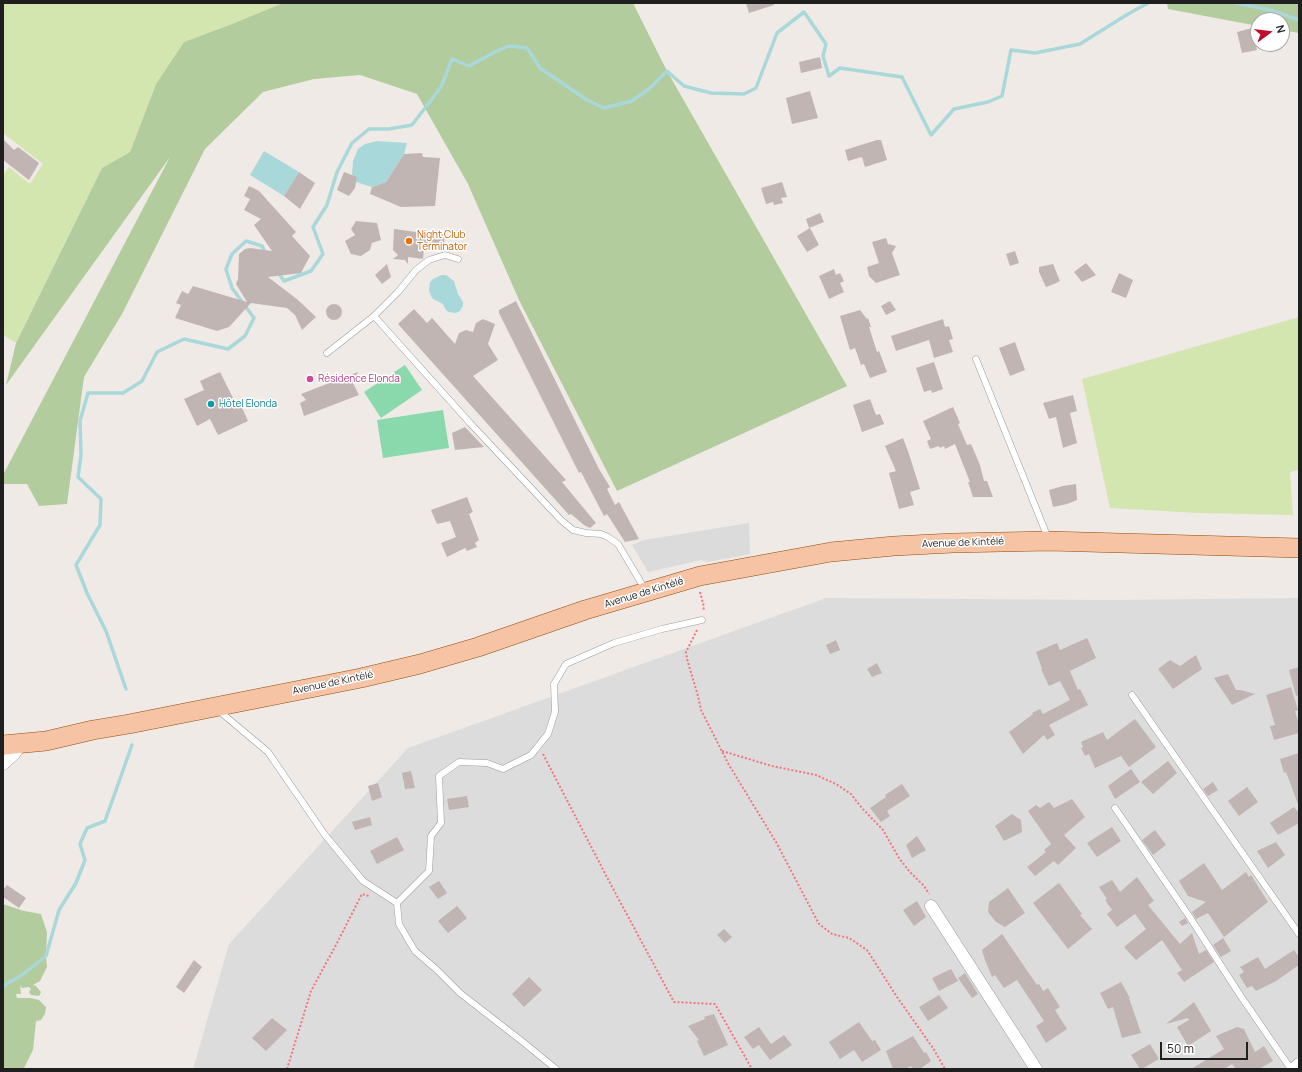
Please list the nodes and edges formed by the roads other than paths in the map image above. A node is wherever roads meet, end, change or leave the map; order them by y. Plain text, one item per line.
1 (458, 259) dead end
2 (374, 316) junction
3 (327, 353) dead end
4 (976, 359) dead end
5 (1049, 541) junction
6 (1299, 548) edge
7 (646, 592) junction
8 (702, 620) road end
9 (1132, 695) dead end
10 (214, 707) junction
11 (12, 745) edge
12 (3, 764) edge
13 (1114, 808) dead end
14 (931, 902) road end
15 (397, 903) junction
16 (1299, 934) edge
17 (1299, 1064) edge
18 (556, 1069) edge
19 (1036, 1069) edge
20 (1292, 1069) edge

1 - 2 lane
2 - 3 lane
2 - 7 lane
4 - 5 lane
5 - 6 main road, Avenue de Kintélé
5 - 7 main road, Avenue de Kintélé
7 - 10 main road, Avenue de Kintélé
8 - 15 lane
9 - 16 lane
10 - 11 main road, Avenue de Kintélé
10 - 15 lane
11 - 12 street
13 - 20 lane
14 - 19 street
15 - 18 lane
17 - 20 street

